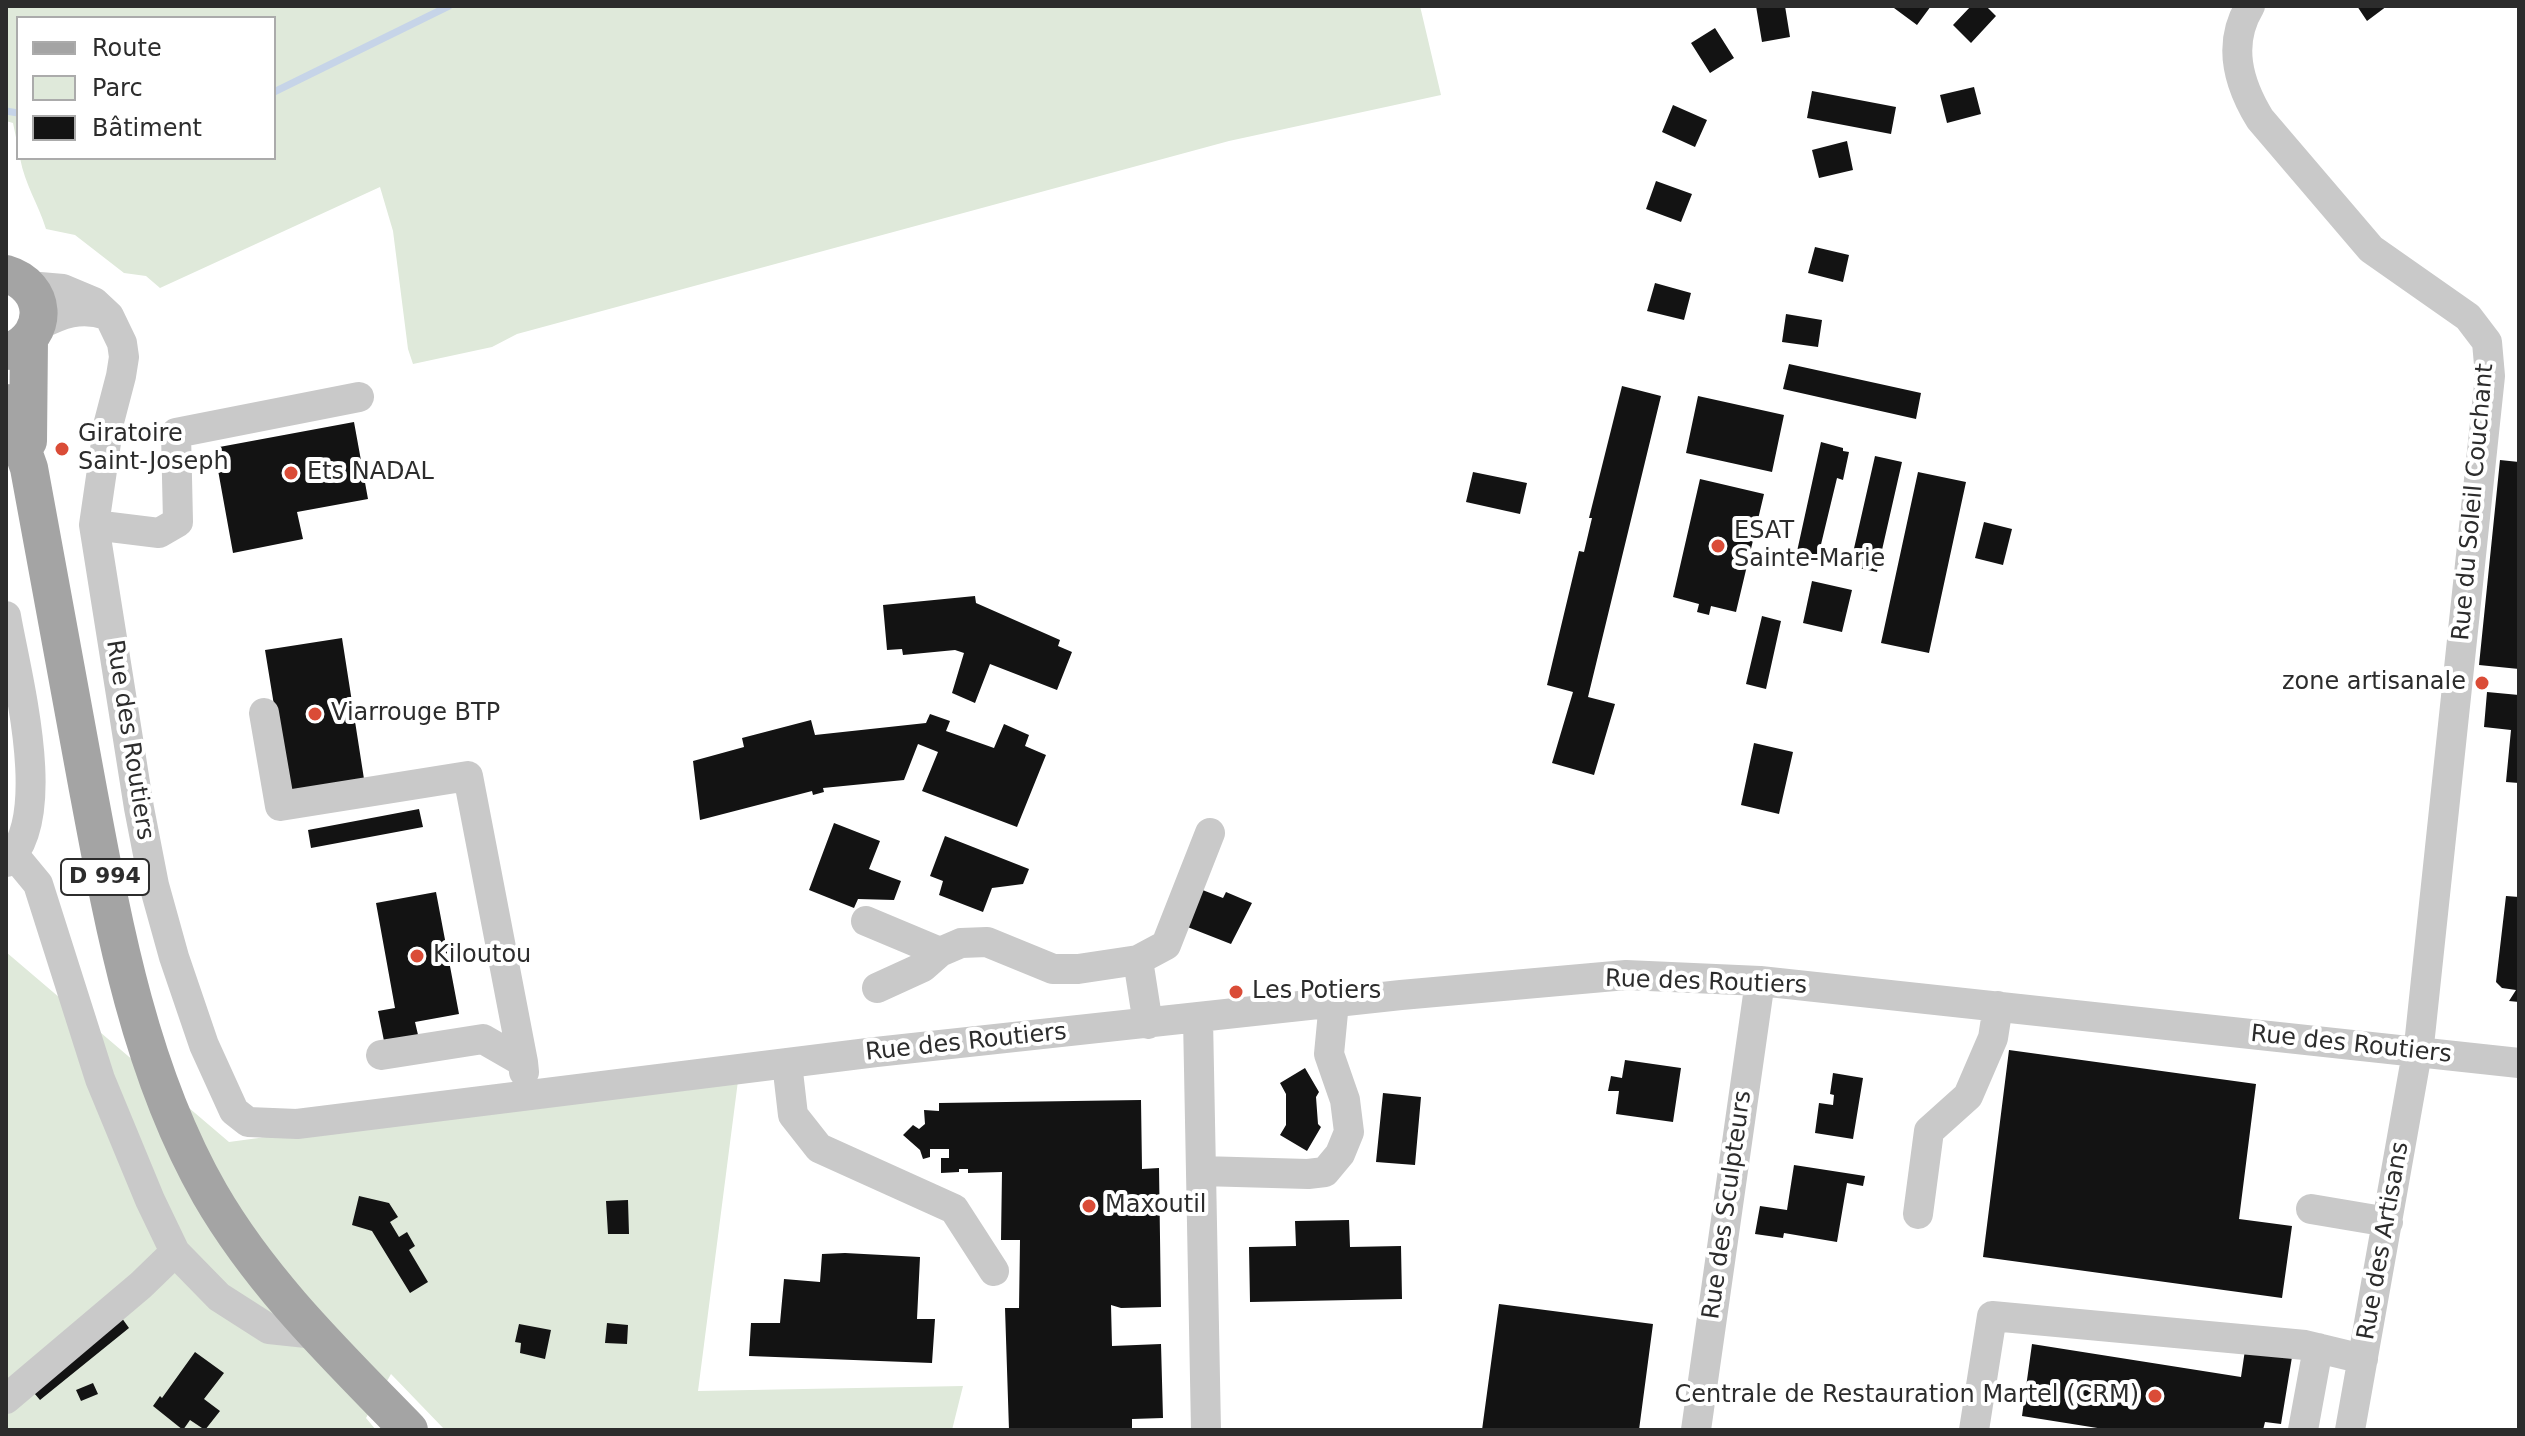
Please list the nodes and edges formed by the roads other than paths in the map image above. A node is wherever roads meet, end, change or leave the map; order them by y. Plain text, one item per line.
1 (2250, 6) edge
2 (14, 273) edge
3 (109, 316) junction
4 (24, 339) edge
5 (359, 397) dead end
6 (6, 403) edge
7 (29, 468) junction
8 (94, 525) junction
9 (6, 616) edge
10 (264, 713) dead end
11 (1210, 833) dead end
12 (10, 858) edge
13 (866, 921) dead end
14 (940, 952) junction
15 (1138, 960) junction
16 (1760, 981) junction
17 (877, 988) dead end
18 (1334, 1002) junction
19 (1998, 1006) junction
20 (1198, 1018) junction
21 (1148, 1024) junction
22 (2417, 1053) junction
23 (381, 1055) dead end
24 (523, 1062) junction
25 (787, 1063) junction
26 (2519, 1063) edge
27 (526, 1094) junction
28 (1201, 1171) junction
29 (2311, 1209) dead end
30 (1918, 1214) dead end
31 (2388, 1222) junction
32 (175, 1252) junction
33 (994, 1271) dead end
34 (316, 1334) junction
35 (2318, 1348) junction
36 (2363, 1359) junction
37 (6, 1399) edge
38 (409, 1430) edge
39 (1206, 1430) edge
40 (1696, 1430) edge
41 (1974, 1430) edge
42 (2303, 1430) edge
43 (2350, 1430) edge

1 - 22 street, Rue du Soleil Couchant
2 - 3 street
2 - 4 main road, D 994
3 - 4 street
3 - 8 street, Rue des Routiers
4 - 7 main road, D 994
5 - 8 street
6 - 7 main road, D 994
7 - 34 main road, D 994
8 - 27 street, Rue des Routiers
9 - 12 street
10 - 24 street
11 - 15 street
12 - 32 street
13 - 14 street
14 - 15 street
14 - 17 street
15 - 21 street
16 - 18 street, Rue des Routiers
16 - 19 street, Rue des Routiers
16 - 40 street, Rue des Sculpteurs
18 - 20 street, Rue des Routiers
18 - 28 street
19 - 22 street, Rue des Routiers
19 - 30 street
20 - 21 street, Rue des Routiers
20 - 28 street
21 - 25 street, Rue des Routiers
22 - 26 street, Rue des Routiers
22 - 31 street, Rue des Artisans
23 - 24 street
24 - 27 street
25 - 27 street, Rue des Routiers
25 - 33 street
28 - 39 street
29 - 31 street
31 - 36 street, Rue des Artisans
32 - 34 street
32 - 37 street
34 - 38 main road, D 994
35 - 36 street
35 - 41 street
35 - 42 street
36 - 43 street, Rue des Artisans

